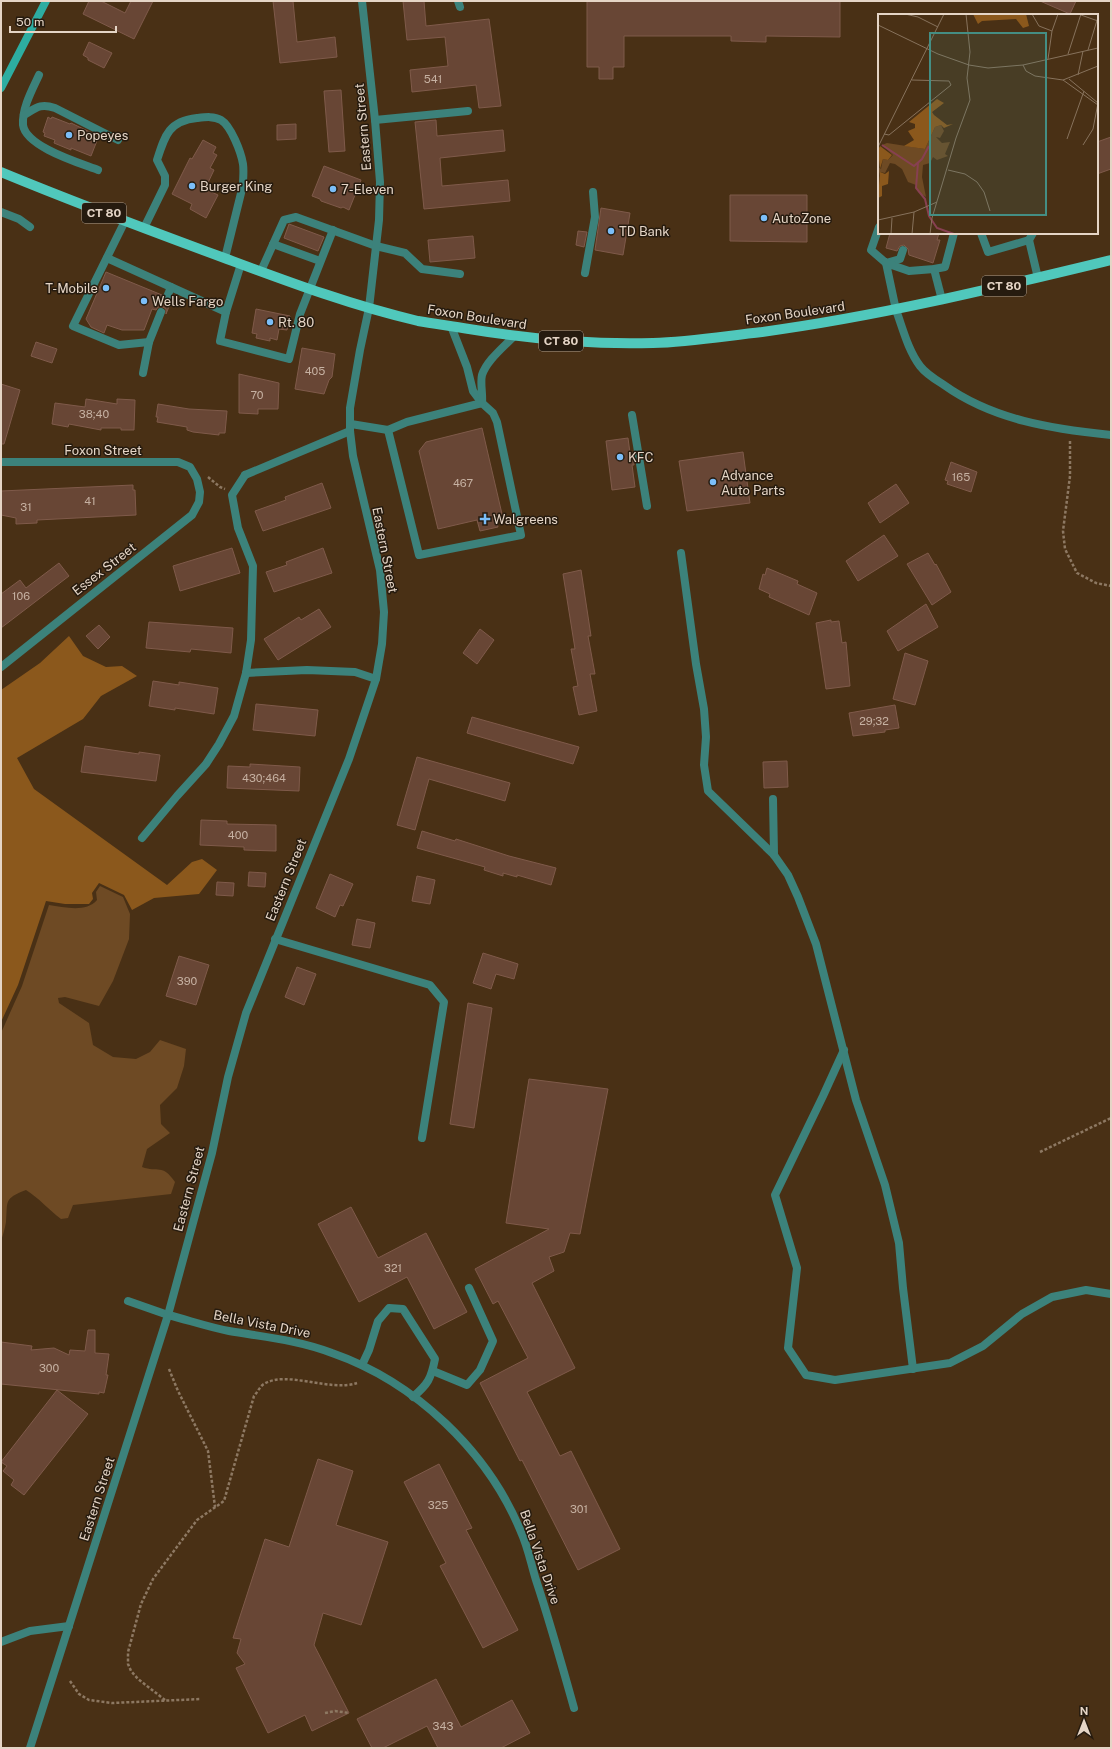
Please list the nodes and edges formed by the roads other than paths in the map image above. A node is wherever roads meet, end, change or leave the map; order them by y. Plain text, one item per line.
1 (46, 1) edge
2 (362, 1) edge
3 (39, 75) dead end
4 (1, 88) edge
5 (468, 111) dead end
6 (24, 116) junction
7 (375, 120) junction
8 (118, 140) dead end
9 (98, 170) dead end
10 (1, 172) edge
11 (593, 192) dead end
12 (1, 212) edge
13 (125, 221) junction
14 (30, 227) dead end
15 (144, 228) junction
16 (333, 230) junction
17 (878, 230) edge
18 (954, 234) edge
19 (981, 234) edge
20 (1031, 236) edge
21 (273, 244) junction
22 (376, 246) junction
23 (903, 250) dead end
24 (107, 258) junction
25 (225, 258) junction
26 (1111, 260) edge
27 (320, 261) junction
28 (886, 263) junction
29 (241, 264) junction
30 (934, 269) junction
31 (261, 272) junction
32 (586, 273) dead end
33 (460, 274) dead end
34 (1038, 278) junction
35 (171, 287) junction
36 (309, 289) junction
37 (167, 297) dead end
38 (942, 300) junction
39 (369, 308) junction
40 (896, 310) junction
41 (161, 312) dead end
42 (226, 312) junction
43 (451, 326) junction
44 (514, 336) junction
45 (149, 342) junction
46 (143, 373) dead end
47 (482, 403) junction
48 (632, 415) dead end
49 (350, 428) junction
50 (388, 430) junction
51 (1111, 435) edge
52 (1, 462) edge
53 (197, 479) joint
54 (647, 506) dead end
55 (680, 553) dead end
56 (1, 667) edge
57 (246, 673) junction
58 (376, 679) junction
59 (773, 799) dead end
60 (142, 838) dead end
61 (774, 855) junction
62 (275, 939) junction
63 (844, 1050) junction
64 (422, 1138) dead end
65 (469, 1288) dead end
66 (1111, 1294) edge
67 (128, 1301) dead end
68 (168, 1316) junction
69 (362, 1365) junction
70 (913, 1369) junction
71 (433, 1371) junction
72 (413, 1396) junction
73 (70, 1626) junction
74 (1, 1642) edge
75 (574, 1708) dead end
76 (30, 1748) edge

1 - 4 main road
2 - 7 street, Eastern Street
3 - 6 street
5 - 7 street
6 - 8 street
6 - 9 street
7 - 22 street, Eastern Street
10 - 13 main road, Foxon Boulevard / CT 80
11 - 32 street
12 - 14 street
13 - 15 main road, Foxon Boulevard / CT 80
13 - 24 street
15 - 25 main road, Foxon Boulevard / CT 80
15 - 25 street
16 - 21 street
16 - 22 street
16 - 27 street
17 - 28 street
18 - 30 street
19 - 20 street
20 - 34 street
21 - 27 street
21 - 31 street
22 - 33 street
22 - 39 street, Eastern Street
23 - 28 street
24 - 35 street
24 - 45 street
25 - 29 main road, Foxon Boulevard / CT 80
26 - 34 main road, Foxon Boulevard / CT 80
27 - 36 street
28 - 30 street
28 - 40 street
29 - 31 main road, Foxon Boulevard / CT 80
29 - 42 street
30 - 38 street
31 - 36 main road, Foxon Boulevard / CT 80
34 - 38 main road, Foxon Boulevard / CT 80
35 - 37 street
35 - 42 street
36 - 39 main road, Foxon Boulevard / CT 80
36 - 42 street
38 - 40 main road, Foxon Boulevard / CT 80
39 - 43 main road, Foxon Boulevard / CT 80
39 - 49 street, Eastern Street
40 - 44 main road, Foxon Boulevard / CT 80
40 - 51 street
41 - 45 street
43 - 44 main road, Foxon Boulevard / CT 80
43 - 47 street
44 - 47 street
45 - 46 street
47 - 50 street
47 - 50 street
48 - 54 street
49 - 50 street
49 - 57 street
49 - 58 street, Eastern Street
52 - 53 street, Foxon Street
53 - 56 street, Essex Street
55 - 61 street
57 - 58 street
57 - 60 street
58 - 62 street, Eastern Street
59 - 61 street
61 - 63 street
62 - 64 street
62 - 68 street, Eastern Street
63 - 70 street
63 - 70 street
65 - 71 street
66 - 70 street
67 - 68 street, Bella Vista Drive
68 - 69 street, Bella Vista Drive
68 - 73 street, Eastern Street
69 - 71 street
69 - 72 street, Bella Vista Drive
71 - 72 street
72 - 75 street, Bella Vista Drive
73 - 74 street
73 - 76 street, Eastern Street

